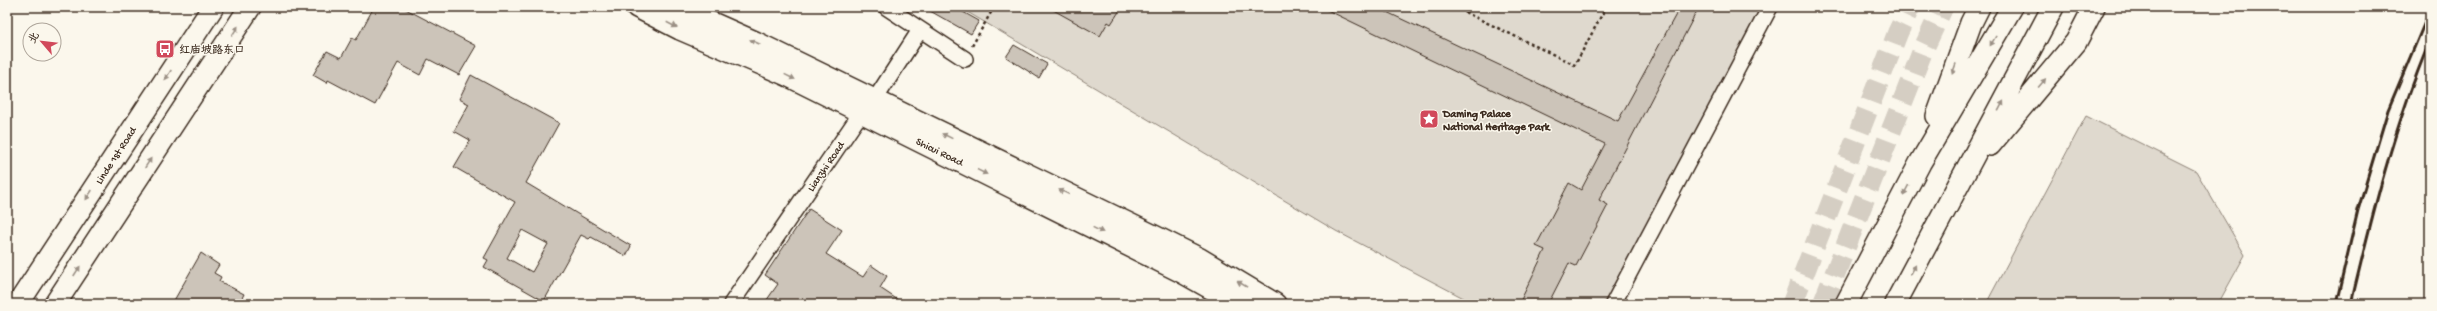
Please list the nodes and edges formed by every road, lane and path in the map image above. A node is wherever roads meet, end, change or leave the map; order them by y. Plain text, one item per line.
1 (213, 7) edge
2 (250, 7) edge
3 (637, 7) edge
4 (676, 7) edge
5 (886, 7) edge
6 (994, 7) edge
7 (1454, 7) edge
8 (1606, 7) edge
9 (1770, 7) edge
10 (1979, 7) edge
11 (2012, 7) edge
12 (2053, 7) edge
13 (2094, 7) edge
14 (920, 30) junction
15 (965, 59) joint
16 (868, 107) junction
17 (1920, 164) junction
18 (1963, 177) junction
19 (18, 304) edge
20 (55, 304) edge
21 (731, 304) edge
22 (1239, 304) edge
23 (1276, 304) edge
24 (1612, 304) edge
25 (1846, 304) edge
26 (1895, 304) edge

1 -> 19 main road, Linde 1st Road
20 -> 2 main road
3 -> 16 main road, Shicui Road
16 -> 4 main road, Shicui Road
5 - 14 street
6 - 15 path
7 - 8 path
9 - 24 street
10 -> 17 main road
11 -> 17 main road
18 -> 12 main road
18 -> 13 main road
14 - 15 street
14 - 16 street, Lianzhi Road
16 - 21 street, Lianzhi Road
16 -> 22 main road, Shicui Road
23 -> 16 main road, Shicui Road
17 -> 25 main road
26 -> 18 main road

